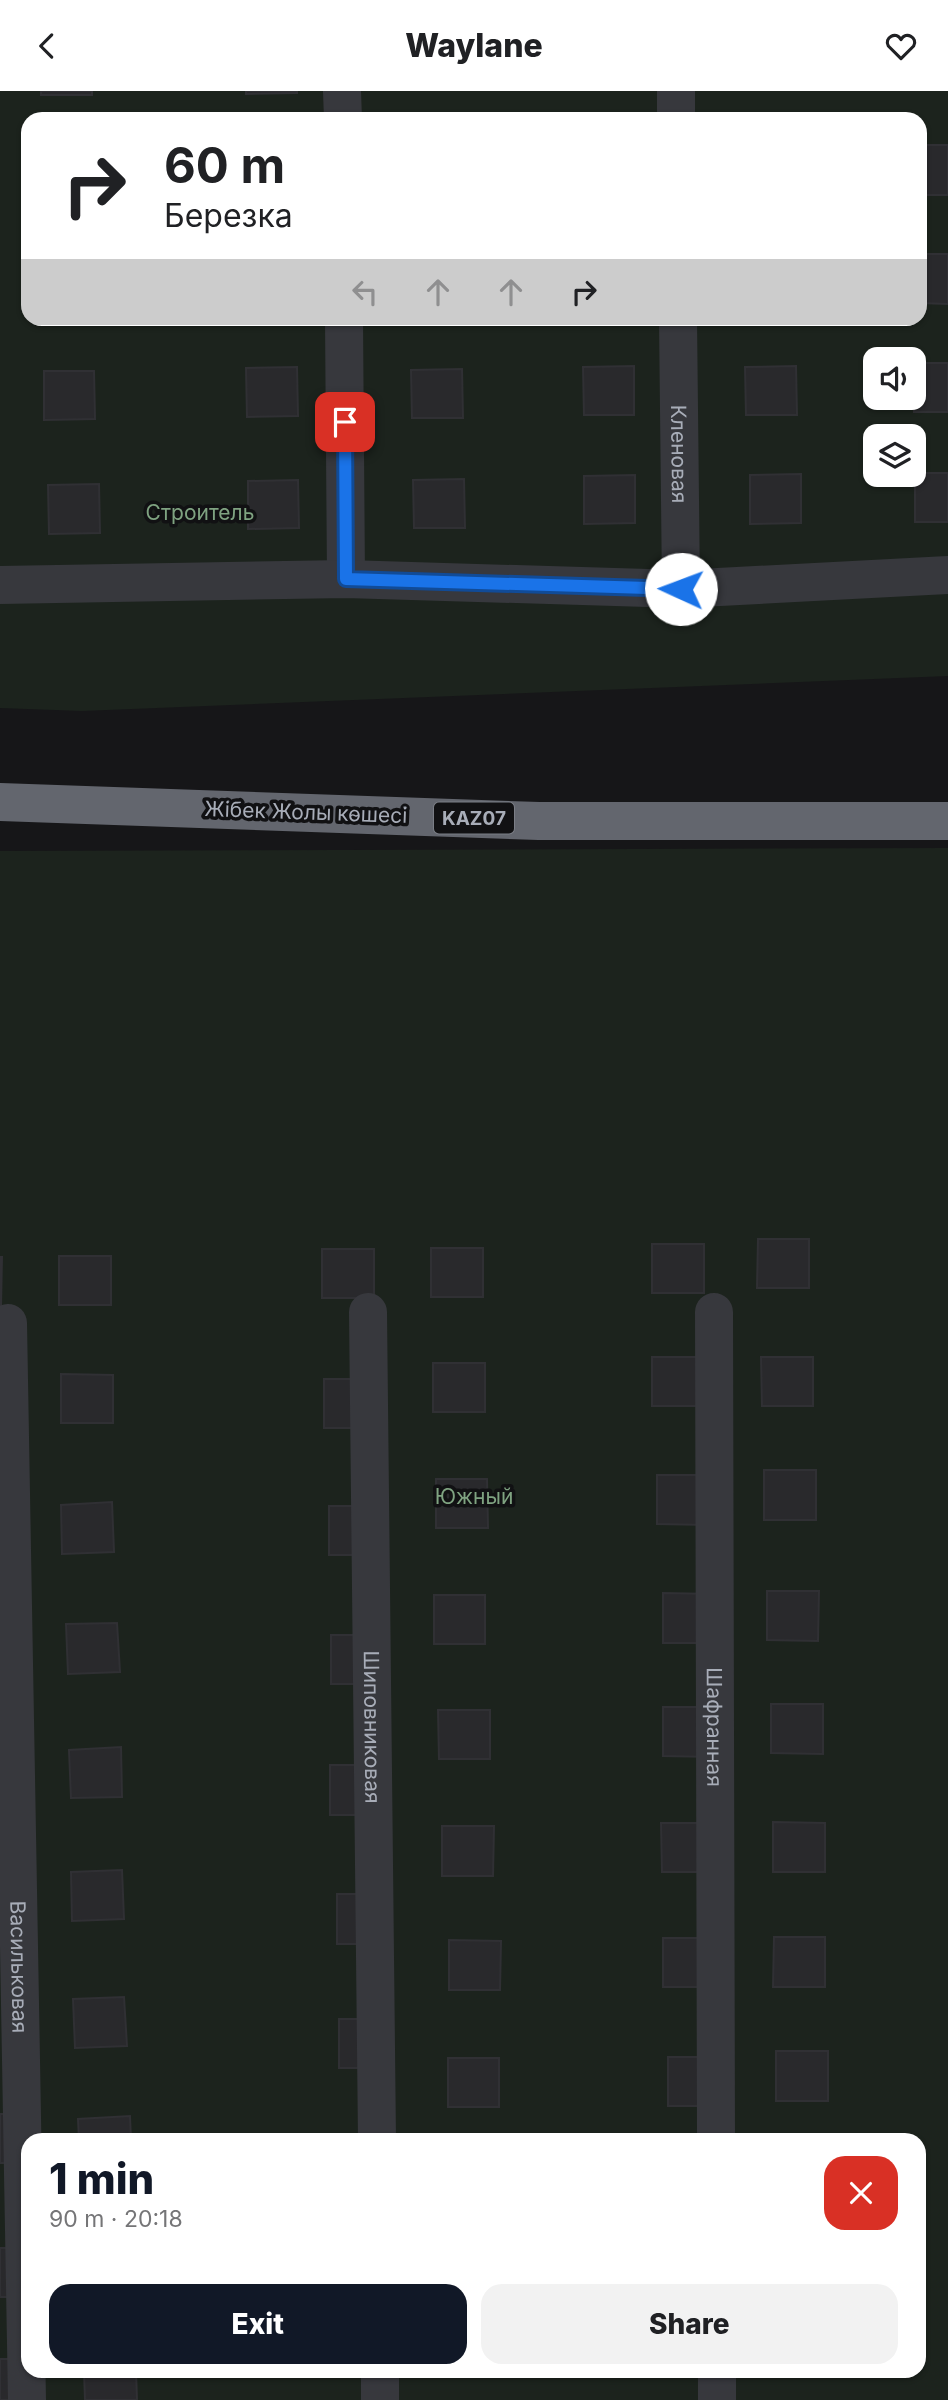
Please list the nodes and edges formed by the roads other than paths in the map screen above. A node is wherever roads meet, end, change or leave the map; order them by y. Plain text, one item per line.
1 (342, 91) edge
2 (676, 91) edge
3 (342, 112) edge
4 (676, 112) edge
5 (344, 326) edge
6 (678, 326) edge
7 (948, 575) edge
8 (346, 579) junction
9 (0, 585) edge
10 (681, 589) junction
11 (0, 802) edge
12 (948, 821) edge
13 (368, 1311) dead end
14 (714, 1312) dead end
15 (8, 1323) dead end
16 (22, 2133) edge
17 (377, 2133) edge
18 (716, 2133) edge
19 (27, 2378) edge
20 (380, 2378) edge
21 (717, 2378) edge
22 (27, 2400) edge
23 (380, 2400) edge
24 (717, 2400) edge

1 - 3 street
2 - 4 street
5 - 8 street
6 - 10 street, Кленовая
7 - 10 street
8 - 9 street
8 - 10 street
11 - 12 highway, Жібек Жолы көшесі / KAZ07
13 - 17 street, Шиповниковая
14 - 18 street, Шафранная
15 - 16 street, Васильковая
19 - 22 street, Васильковая
20 - 23 street
21 - 24 street

